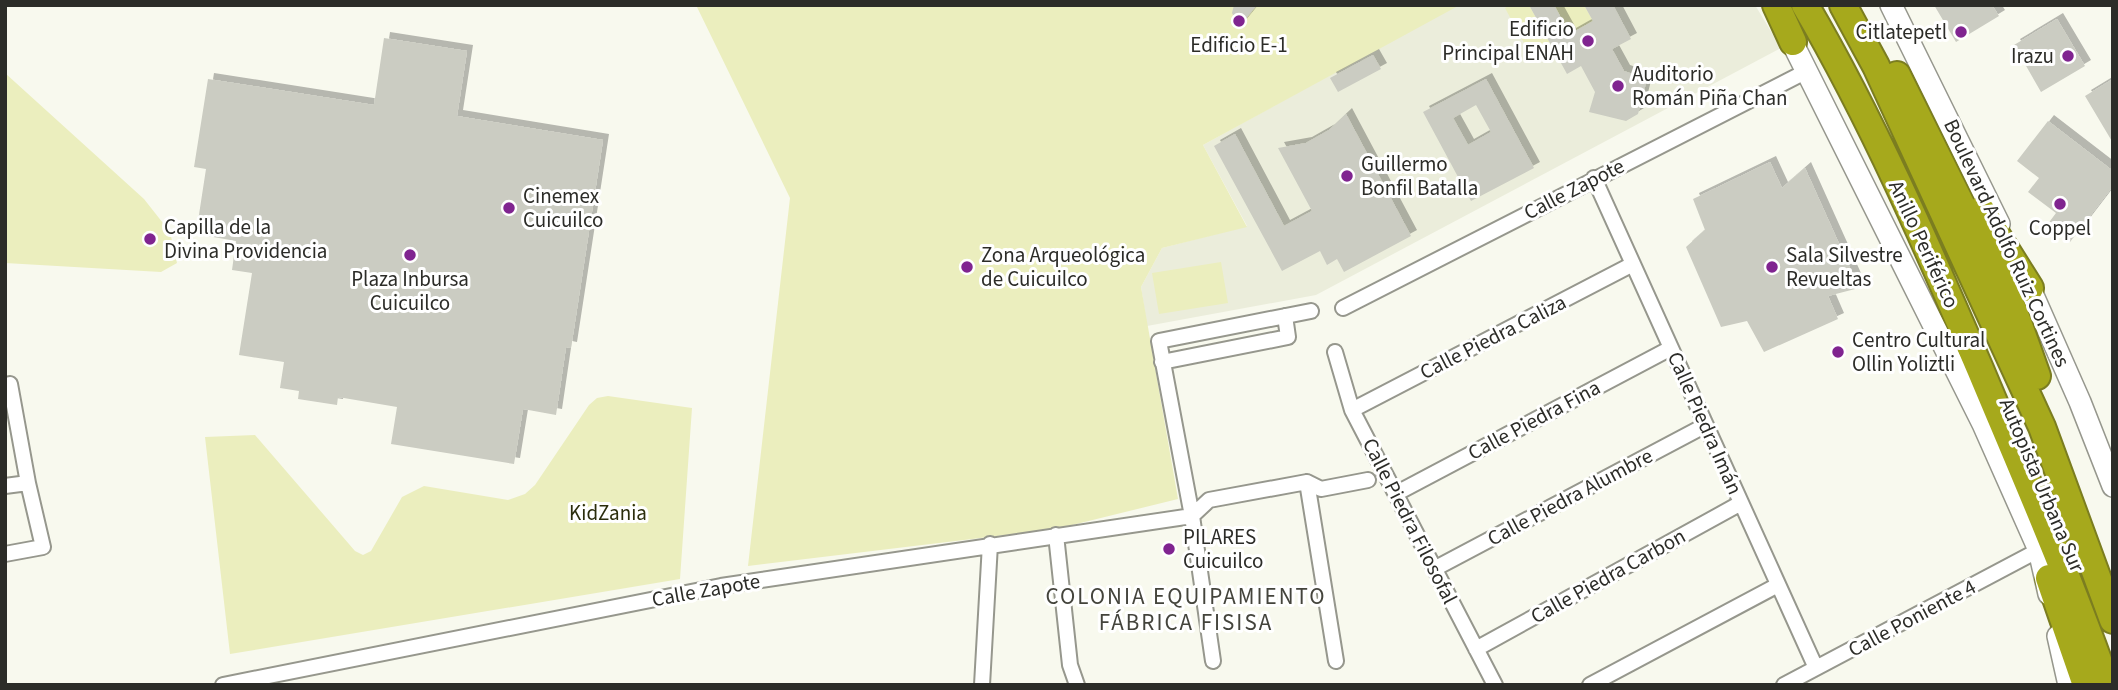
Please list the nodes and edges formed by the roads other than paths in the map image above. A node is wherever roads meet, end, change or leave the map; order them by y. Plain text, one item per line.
1 (1774, 5) edge
2 (1805, 5) edge
3 (1820, 5) edge
4 (1891, 5) edge
5 (1856, 8) edge
6 (1793, 42) joint
7 (1807, 71) junction
8 (1917, 109) junction
9 (1594, 178) junction
10 (1633, 264) junction
11 (2031, 288) junction
12 (1343, 308) dead end
13 (1311, 311) dead end
14 (1284, 316) junction
15 (1671, 348) junction
16 (1335, 352) dead end
17 (1162, 362) junction
18 (5, 385) edge
19 (1352, 410) junction
20 (1706, 425) junction
21 (1368, 480) dead end
22 (1307, 482) junction
23 (28, 483) junction
24 (5, 485) edge
25 (2113, 486) edge
26 (1397, 493) junction
27 (1741, 503) junction
28 (1192, 516) junction
29 (1056, 535) junction
30 (990, 544) junction
31 (2047, 547) junction
32 (5, 554) edge
33 (1434, 569) junction
34 (2113, 581) edge
35 (1778, 585) junction
36 (2113, 620) edge
37 (1476, 649) junction
38 (1213, 661) dead end
39 (1336, 661) dead end
40 (2113, 665) edge
41 (1816, 668) junction
42 (223, 685) edge
43 (982, 685) edge
44 (1077, 685) edge
45 (1495, 685) edge
46 (1590, 685) edge
47 (1784, 685) edge
48 (2069, 685) edge
49 (2087, 685) edge
50 (2107, 685) edge

1 - 6 highway
2 - 31 highway, Anillo Periférico
3 - 40 highway, Autopista Urbana Sur
4 - 11 main road, Boulevard Adolfo Ruiz Cortines
5 - 8 highway
5 - 36 highway, Autopista Urbana Sur
6 - 7 main road
7 - 9 street, Calle Zapote
7 - 31 main road
8 - 11 highway
8 - 34 highway
9 - 10 street, Calle Piedra Imán
9 - 12 street, Calle Zapote
10 - 15 street, Calle Piedra Imán
10 - 19 street, Calle Piedra Caliza
11 - 25 main road, Boulevard Adolfo Ruiz Cortines
13 - 14 street
14 - 17 street
14 - 17 street
15 - 20 street, Calle Piedra Imán
15 - 26 street, Calle Piedra Fina
16 - 19 street, Calle Piedra Filosofal
17 - 28 street
18 - 23 street
19 - 26 street, Calle Piedra Filosofal
20 - 27 street, Calle Piedra Imán
20 - 33 street, Calle Piedra Alumbre
21 - 22 street
22 - 28 street
22 - 39 street
23 - 24 street
23 - 32 street
26 - 33 street, Calle Piedra Filosofal
27 - 35 street, Calle Piedra Imán
27 - 37 street, Calle Piedra Carbon
28 - 29 street, Calle Zapote
28 - 38 street
29 - 30 street, Calle Zapote
29 - 44 street
30 - 42 street, Calle Zapote
30 - 43 street
31 - 41 street, Calle Poniente 4
31 - 48 main road
31 - 49 highway
31 - 50 highway, Anillo Periférico
33 - 37 street, Calle Piedra Filosofal
35 - 41 street, Calle Piedra Imán
35 - 46 street
37 - 45 street, Calle Piedra Filosofal
41 - 47 street, Calle Poniente 4

